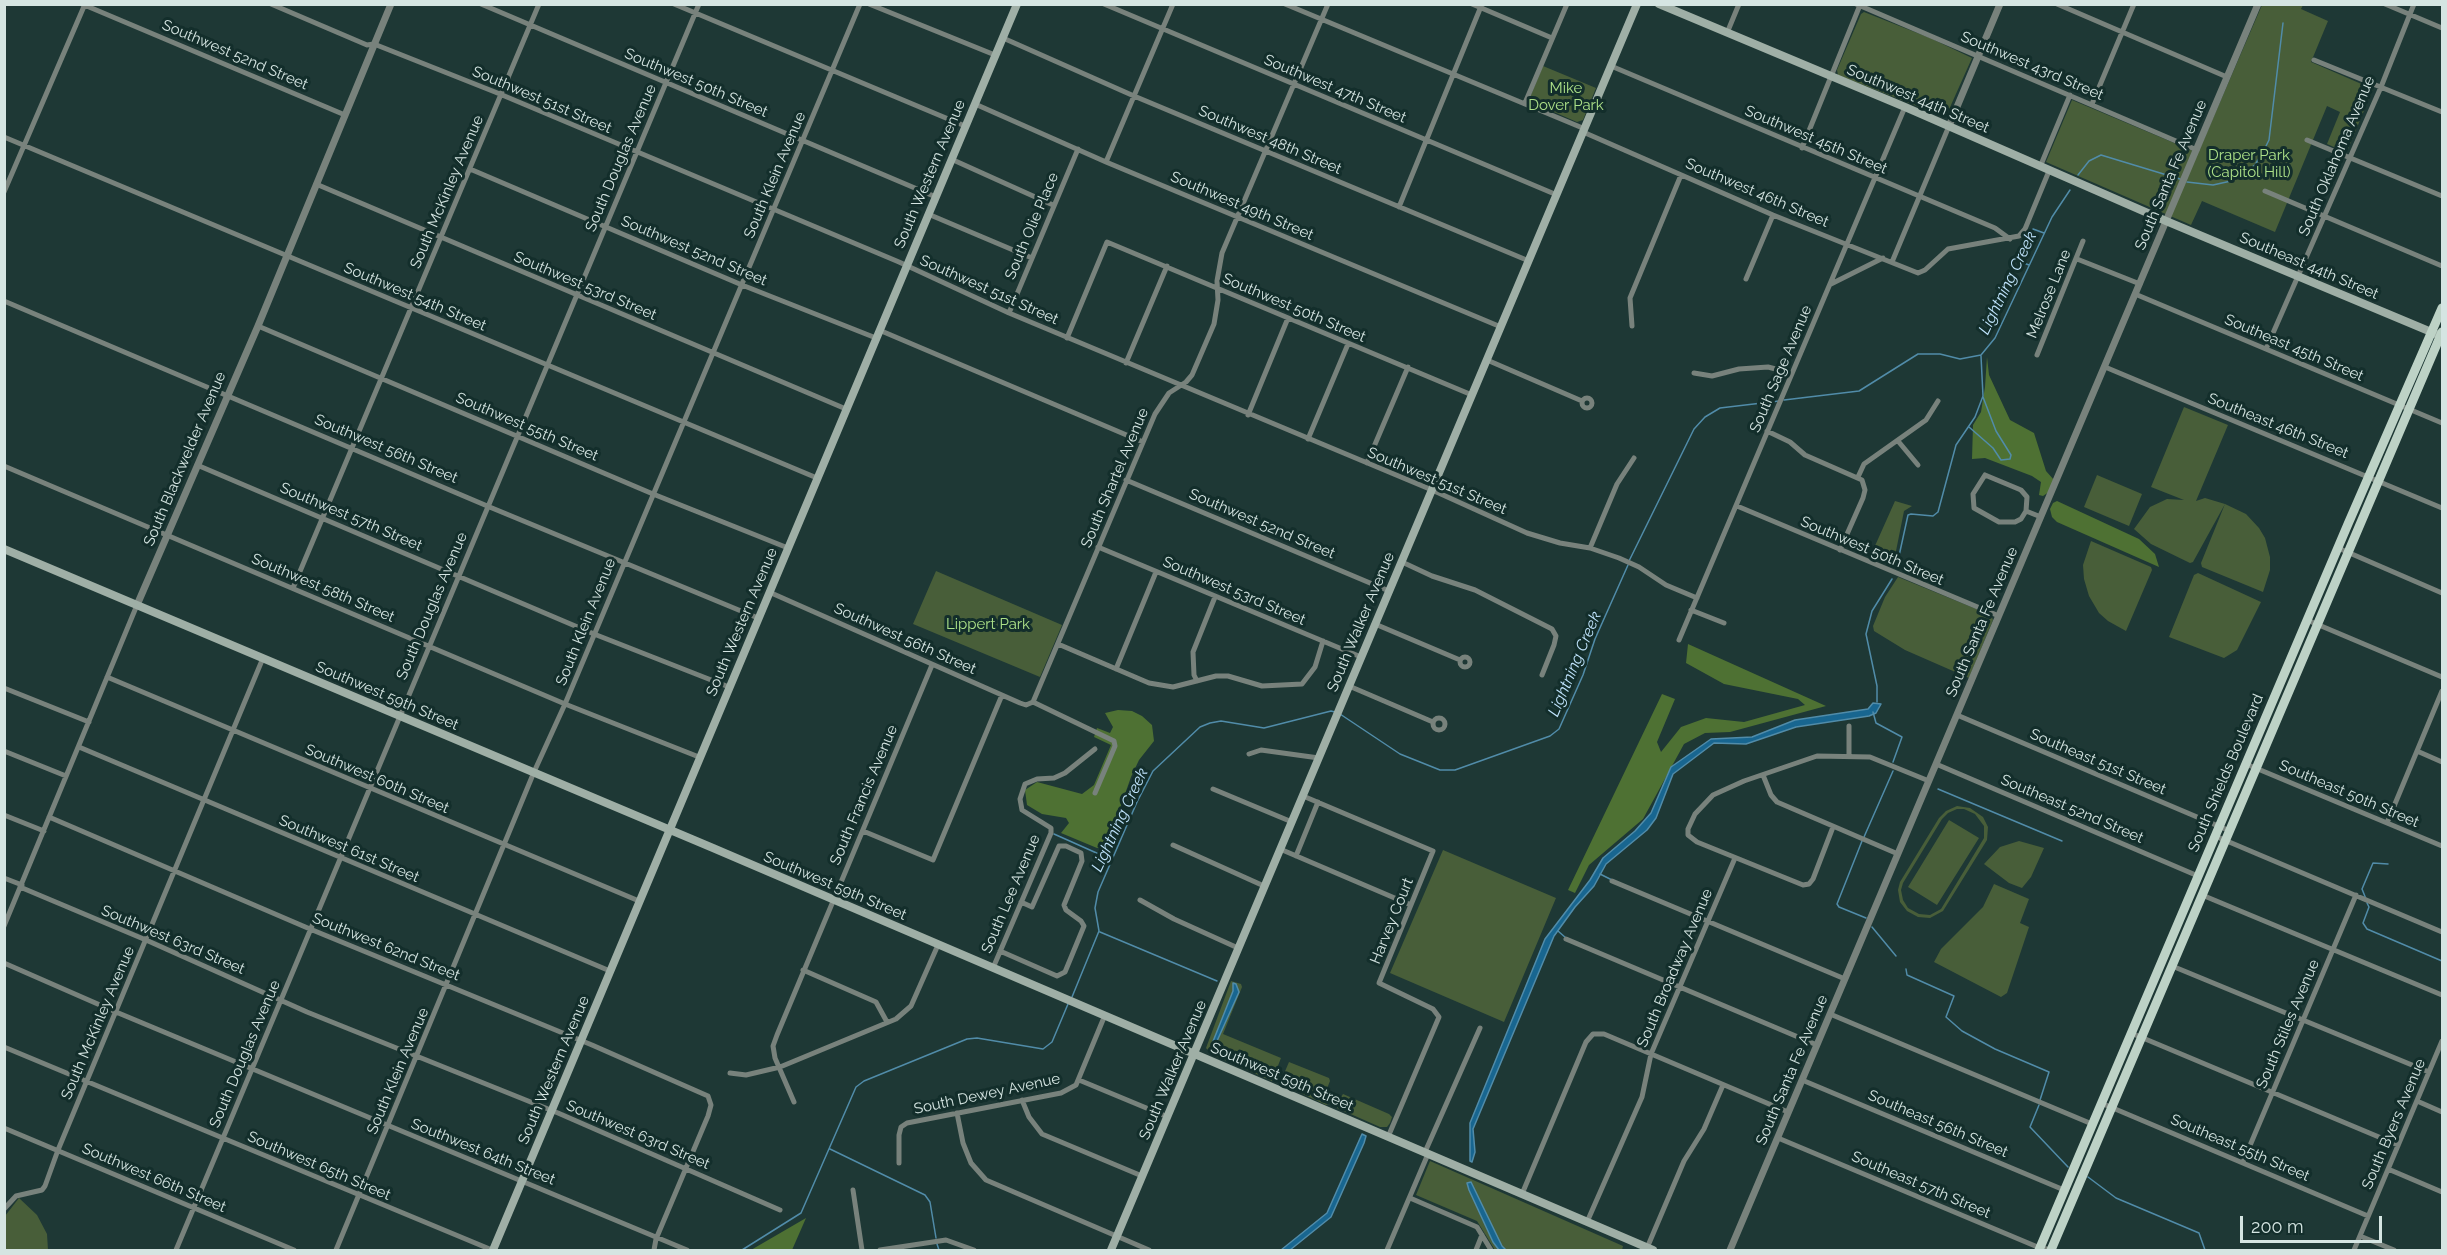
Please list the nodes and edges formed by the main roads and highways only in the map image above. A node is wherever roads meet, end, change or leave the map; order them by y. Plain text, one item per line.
1 (1017, 4) edge
2 (1637, 4) edge
3 (1659, 4) edge
4 (2166, 221) joint
5 (2442, 308) edge
6 (2439, 334) edge
7 (4, 549) edge
8 (669, 829) junction
9 (1195, 1054) junction
10 (1650, 1249) edge
11 (2039, 1249) edge
12 (2053, 1250) edge
13 (492, 1251) edge
14 (1112, 1251) edge

1 - 8 main road, South Western Avenue
2 - 9 main road, South Walker Avenue
3 - 4 main road, Southwest 44th Street
4 - 6 main road, Southeast 44th Street
5 - 6 main road, South Shields Boulevard
6 - 11 main road, South Shields Boulevard
6 - 12 main road, South Shields Boulevard
7 - 8 main road, Southwest 59th Street
8 - 9 main road, Southwest 59th Street
8 - 13 main road, South Western Avenue
9 - 10 main road, Southwest 59th Street
9 - 14 main road, South Walker Avenue

